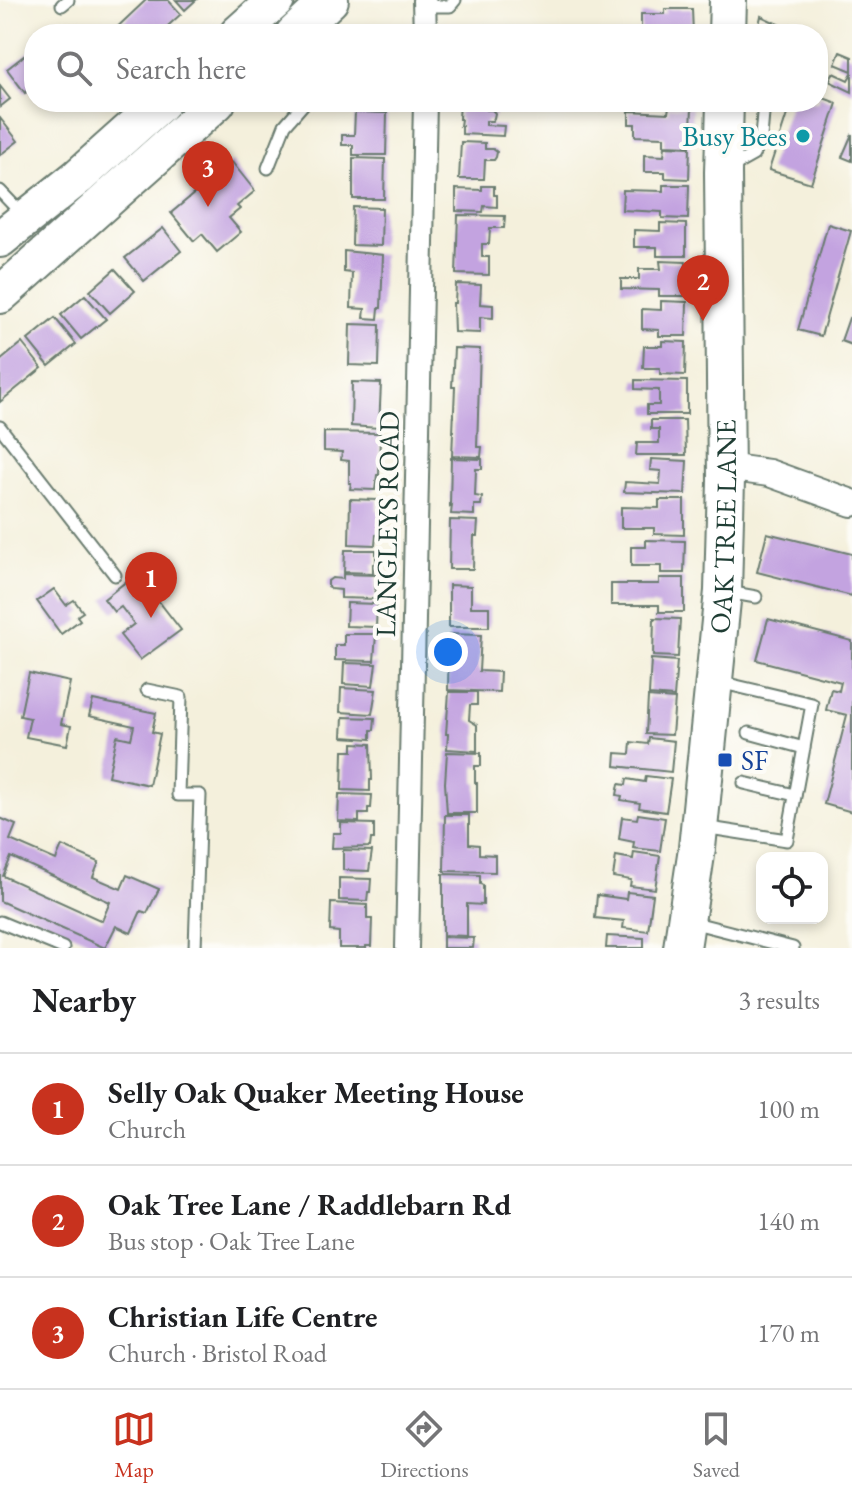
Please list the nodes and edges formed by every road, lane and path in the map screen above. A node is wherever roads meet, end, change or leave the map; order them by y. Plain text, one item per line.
1 (276, 0) edge
2 (330, 0) edge
3 (455, 0) edge
4 (728, 0) edge
5 (424, 3) edge
6 (249, 24) edge
7 (305, 24) edge
8 (425, 24) edge
9 (727, 24) edge
10 (151, 112) edge
11 (206, 112) edge
12 (296, 112) edge
13 (425, 112) edge
14 (725, 112) edge
15 (763, 112) edge
16 (144, 167) junction
17 (268, 168) dead end
18 (723, 172) junction
19 (0, 191) edge
20 (12, 230) edge
21 (67, 234) junction
22 (0, 278) edge
23 (0, 295) edge
24 (0, 427) edge
25 (726, 467) junction
26 (852, 503) edge
27 (115, 575) dead end
28 (715, 681) junction
29 (147, 690) dead end
30 (749, 733) dead end
31 (804, 748) junction
32 (744, 783) dead end
33 (795, 795) junction
34 (699, 826) junction
35 (0, 922) edge
36 (684, 934) edge
37 (63, 948) edge
38 (195, 948) edge
39 (407, 948) edge
40 (793, 948) edge

1 - 6 highway
2 - 7 highway
3 - 5 lane
4 - 9 highway
5 - 8 street
10 - 20 highway
11 - 16 highway
12 - 17 lane
13 - 39 street, LANGLEYS ROAD
14 - 18 highway, OAK TREE LANE
15 - 18 lane
16 - 20 highway
16 - 21 highway
18 - 25 highway, OAK TREE LANE
19 - 20 lane
21 - 22 highway
21 - 23 highway
24 - 27 lane
25 - 26 street
25 - 28 highway, OAK TREE LANE
28 - 31 lane
28 - 34 highway, OAK TREE LANE
29 - 38 lane
30 - 31 lane
31 - 33 lane
32 - 33 lane
33 - 34 lane
34 - 36 highway, OAK TREE LANE
35 - 37 lane
36 - 40 lane

